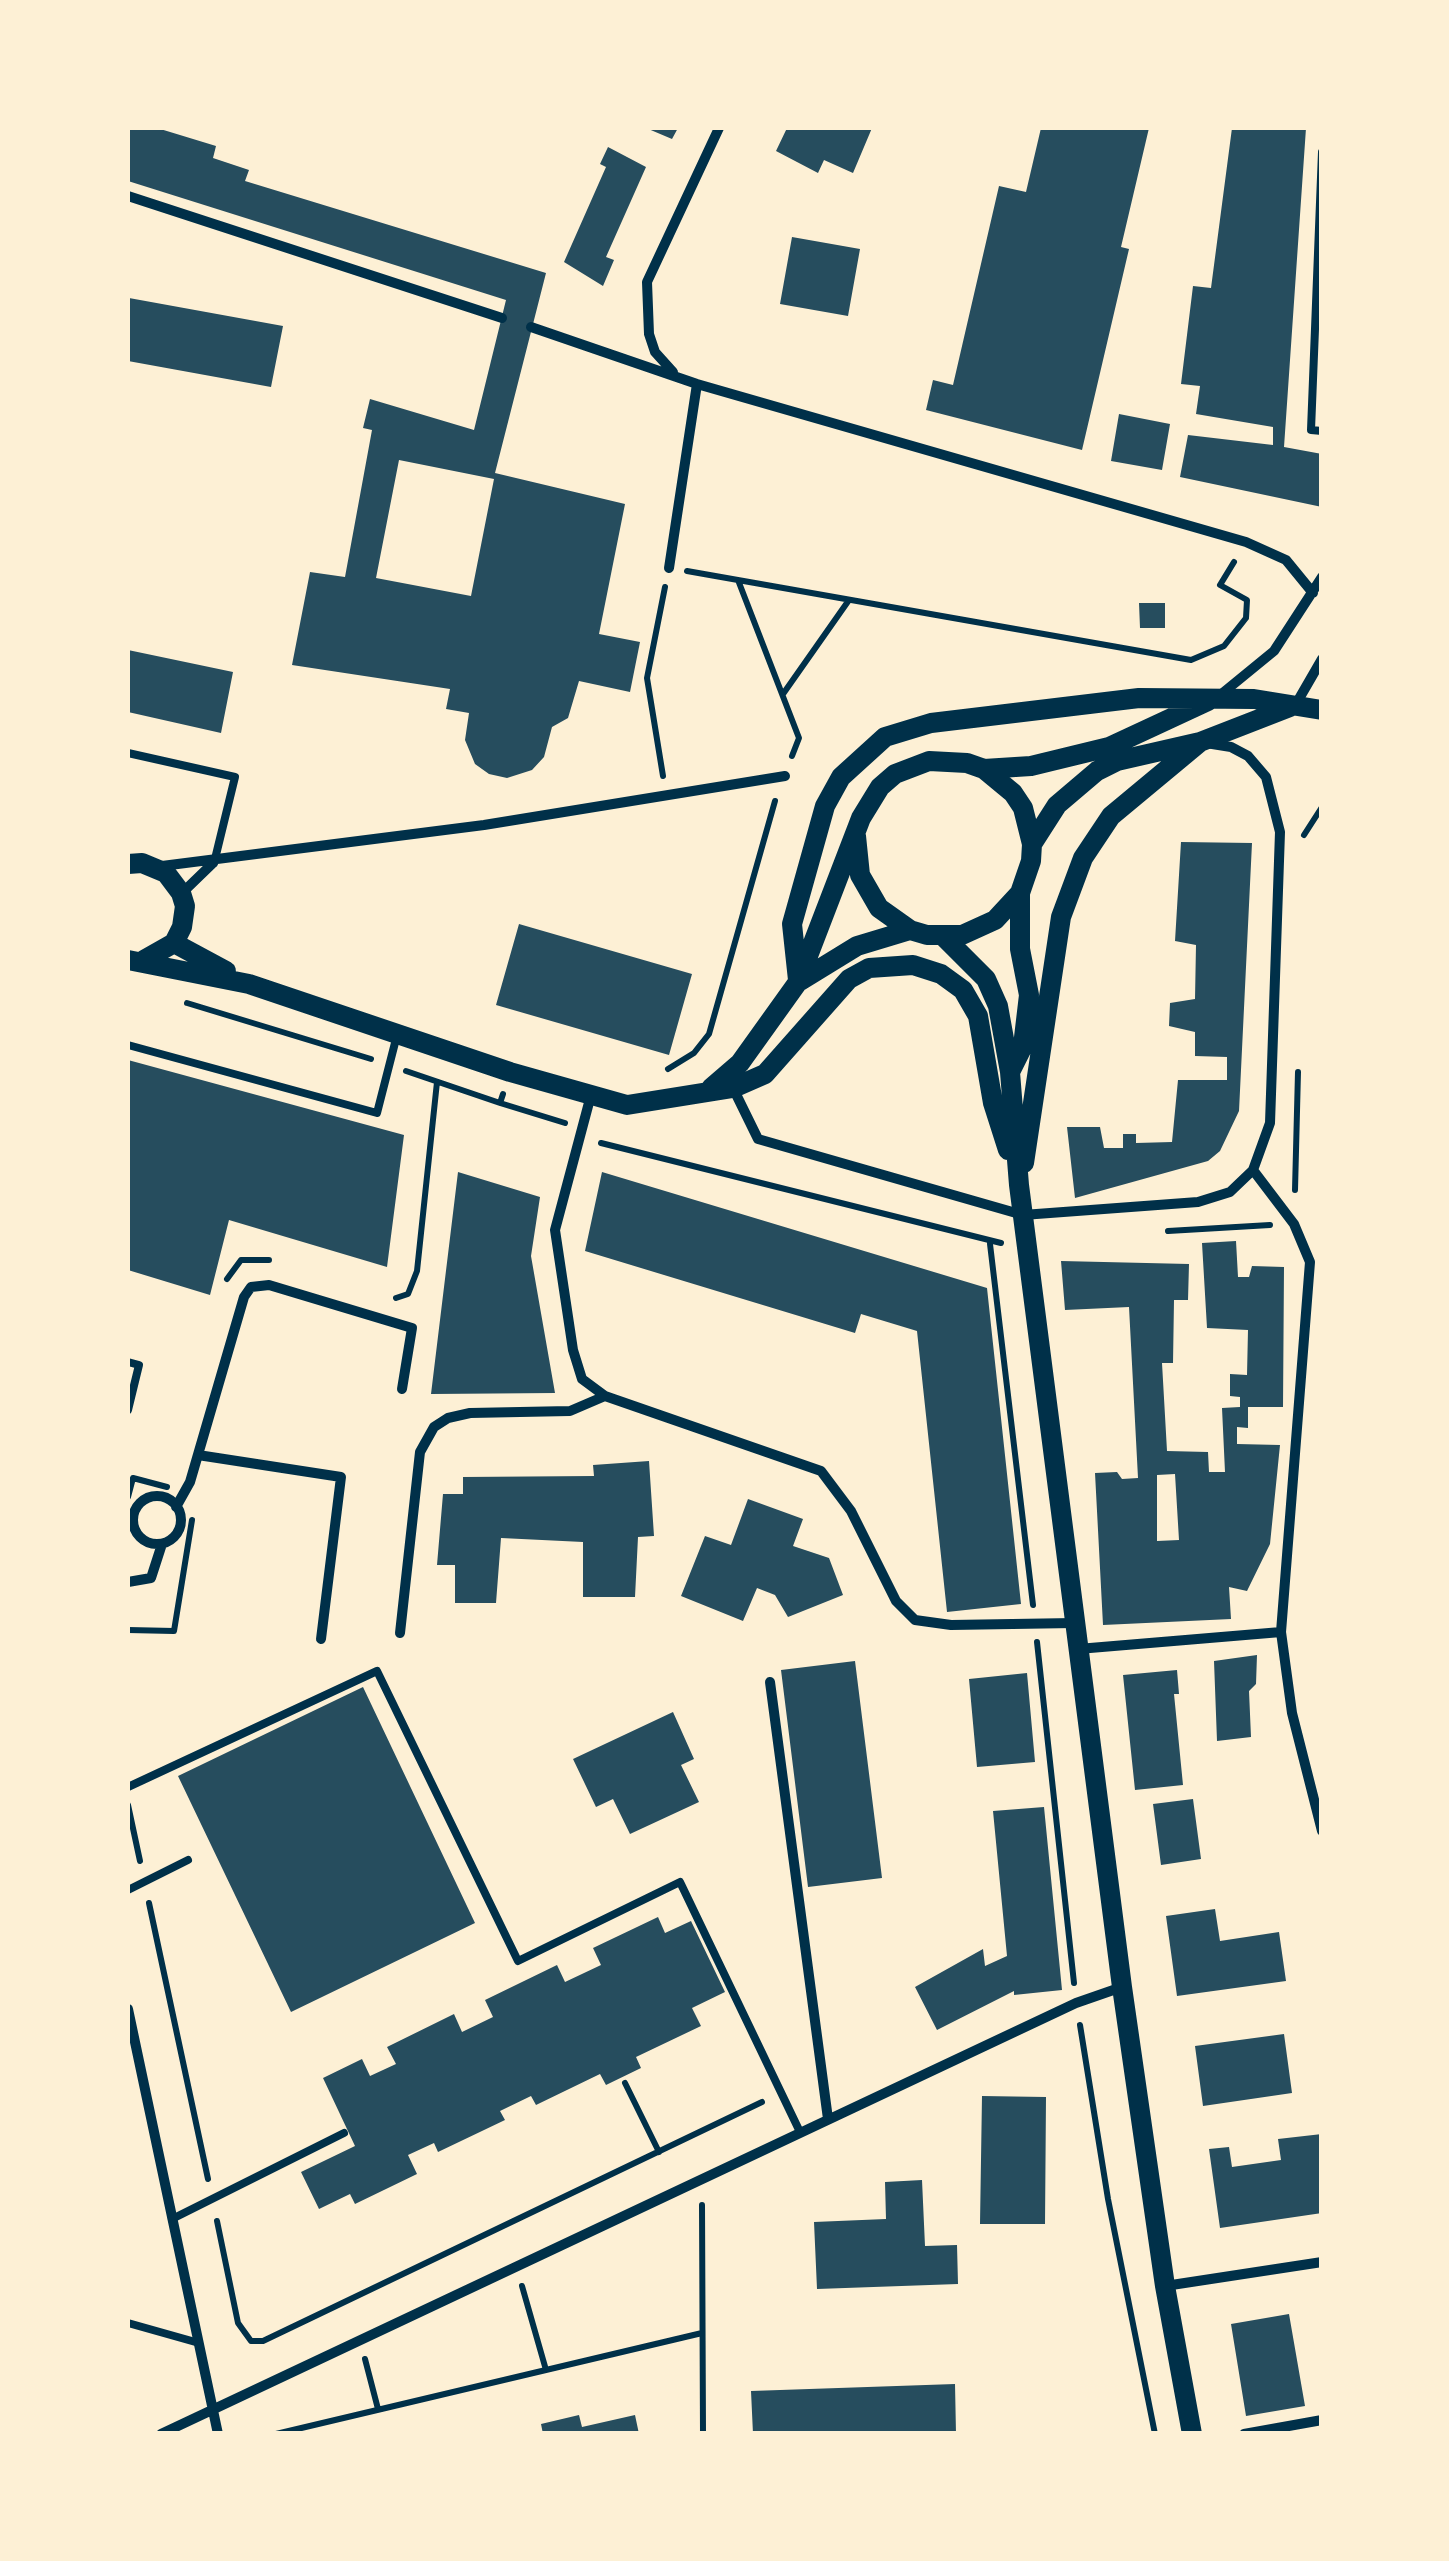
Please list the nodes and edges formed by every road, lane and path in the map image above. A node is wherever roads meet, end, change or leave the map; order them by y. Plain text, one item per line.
1 (719, 128) edge
2 (1322, 152) edge
3 (128, 196) edge
4 (502, 318) dead end
5 (531, 327) dead end
6 (678, 375) junction
7 (697, 384) junction
8 (1322, 431) edge
9 (1246, 542) junction
10 (668, 568) junction
11 (1322, 577) edge
12 (738, 580) junction
13 (1313, 593) junction
14 (849, 600) junction
15 (1322, 659) edge
16 (782, 695) junction
17 (1215, 698) junction
18 (1295, 705) junction
19 (1322, 710) edge
20 (1200, 742) junction
21 (128, 753) edge
22 (984, 769) junction
23 (784, 776) junction
24 (668, 797) junction
25 (1322, 807) edge
26 (856, 836) junction
27 (1302, 841) dead end
28 (1032, 844) junction
29 (214, 862) junction
30 (128, 864) edge
31 (154, 866) junction
32 (182, 893) junction
33 (1020, 893) junction
34 (910, 930) junction
35 (944, 937) junction
36 (174, 943) junction
37 (136, 960) edge
38 (798, 982) junction
39 (250, 984) junction
40 (177, 1001) dead end
41 (396, 1035) junction
42 (128, 1045) edge
43 (1298, 1052) dead end
44 (389, 1065) junction
45 (510, 1072) junction
46 (1010, 1072) junction
47 (654, 1074) dead end
48 (437, 1082) junction
49 (733, 1088) junction
50 (591, 1095) junction
51 (696, 1096) junction
52 (500, 1103) junction
53 (580, 1137) junction
54 (1253, 1170) junction
55 (1019, 1185) junction
56 (1023, 1215) junction
57 (1287, 1215) junction
58 (1164, 1231) dead end
59 (1026, 1240) junction
60 (990, 1244) junction
61 (246, 1258) dead end
62 (281, 1264) dead end
63 (385, 1297) dead end
64 (128, 1362) edge
65 (402, 1389) dead end
66 (606, 1396) junction
67 (128, 1410) edge
68 (198, 1455) junction
69 (168, 1488) dead end
70 (128, 1497) edge
71 (176, 1507) junction
72 (162, 1544) junction
73 (128, 1582) edge
74 (1035, 1621) junction
75 (1074, 1623) junction
76 (1281, 1632) junction
77 (400, 1633) dead end
78 (321, 1639) dead end
79 (1076, 1649) junction
80 (770, 1682) dead end
81 (128, 1787) edge
82 (128, 1804) edge
83 (1322, 1831) edge
84 (188, 1860) dead end
85 (144, 1882) junction
86 (128, 1890) edge
87 (1122, 1987) junction
88 (1076, 2003) junction
89 (128, 2010) edge
90 (625, 2083) dead end
91 (782, 2093) junction
92 (828, 2119) junction
93 (800, 2132) junction
94 (344, 2133) dead end
95 (659, 2152) junction
96 (702, 2178) junction
97 (212, 2199) junction
98 (172, 2219) junction
99 (1322, 2262) edge
100 (516, 2265) junction
101 (1165, 2286) junction
102 (128, 2323) edge
103 (702, 2334) junction
104 (360, 2338) junction
105 (199, 2343) junction
106 (546, 2370) junction
107 (212, 2408) junction
108 (378, 2409) junction
109 (1322, 2420) edge
110 (161, 2434) edge
111 (218, 2434) edge
112 (276, 2434) edge
113 (702, 2434) edge
114 (1155, 2434) edge
115 (1192, 2434) edge
116 (1244, 2434) edge

1 - 6 street
2 - 8 lane
3 - 4 street
5 - 6 street
6 - 7 street
7 - 9 street
7 - 10 street
9 - 13 street
9 - 14 path
10 - 12 path
10 - 24 path
11 - 13 street
12 - 14 path
12 - 16 path
13 - 17 street
14 - 16 path
15 - 18 street
16 - 23 path
17 - 18 main road
17 - 22 main road
17 - 38 main road
18 - 19 main road
18 - 20 main road
20 - 28 main road
20 - 54 street
20 - 55 main road
21 - 29 lane
22 - 26 main road
22 - 28 main road
23 - 24 street
23 - 47 path
24 - 29 street
25 - 27 path
26 - 34 main road
26 - 38 main road
28 - 33 main road
29 - 31 street
29 - 32 street
30 - 31 main road
31 - 32 main road
32 - 36 main road
33 - 35 main road
33 - 46 main road
34 - 35 main road
34 - 38 main road
35 - 46 main road
36 - 37 main road
36 - 39 main road
37 - 39 main road
38 - 51 main road
39 - 41 main road
40 - 44 path
41 - 44 lane
41 - 45 main road
42 - 44 lane
43 - 57 path
44 - 48 path
45 - 50 main road
45 - 52 path
46 - 55 main road
48 - 52 path
48 - 63 path
49 - 51 main road
49 - 55 main road
49 - 56 street
50 - 51 main road
50 - 53 street
52 - 53 path
53 - 60 path
53 - 66 street
54 - 56 street
54 - 57 street
55 - 56 main road
56 - 59 main road
57 - 58 path
57 - 76 street
59 - 60 path
59 - 75 main road
60 - 74 path
61 - 62 path
64 - 67 lane
65 - 68 street
66 - 74 street
66 - 77 street
68 - 71 street
68 - 78 street
69 - 70 path
71 - 72 street
71 - 72 street
72 - 73 street
74 - 75 street
74 - 88 path
75 - 79 main road
76 - 79 street
76 - 83 street
79 - 87 main road
80 - 92 street
81 - 91 lane
82 - 85 path
84 - 85 lane
85 - 86 lane
85 - 97 path
87 - 88 street
87 - 101 main road
88 - 92 street
88 - 114 path
89 - 98 street
90 - 95 path
91 - 93 lane
91 - 95 path
92 - 93 street
93 - 96 street
94 - 97 lane
95 - 97 path
96 - 100 street
96 - 103 path
97 - 98 lane
98 - 105 street
99 - 101 street
100 - 104 street
100 - 106 path
101 - 115 main road
102 - 105 lane
103 - 106 path
103 - 113 path
104 - 107 street
104 - 108 path
105 - 107 street
106 - 108 path
107 - 110 street
107 - 111 street
108 - 112 path
109 - 116 street

